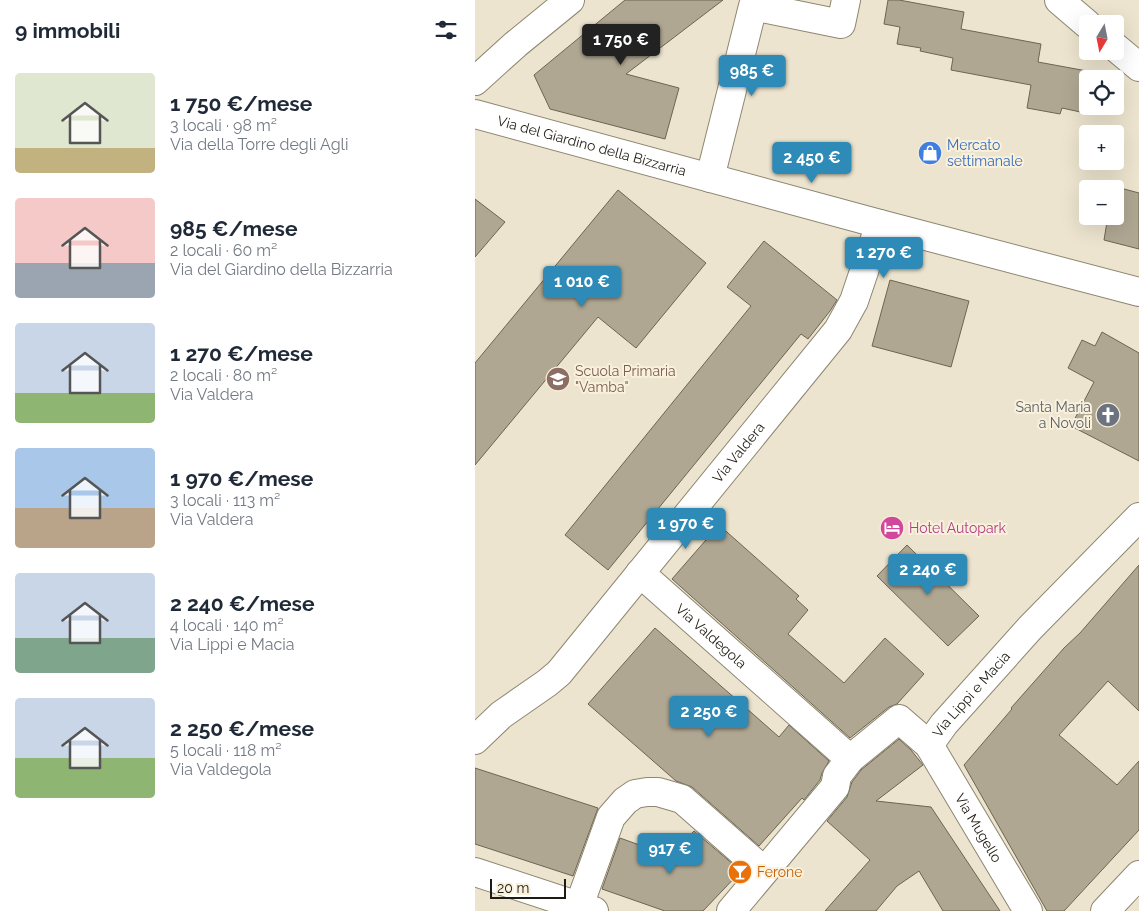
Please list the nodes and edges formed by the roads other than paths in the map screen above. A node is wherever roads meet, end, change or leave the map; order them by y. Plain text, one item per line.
1 (571, 0) edge
2 (846, 0) edge
3 (1059, 0) edge
4 (1079, 17) edge
5 (1124, 54) edge
6 (1139, 67) edge
7 (475, 81) edge
8 (475, 114) edge
9 (710, 178) junction
10 (880, 224) junction
11 (1139, 292) edge
12 (1139, 517) edge
13 (640, 574) junction
14 (475, 740) edge
15 (929, 745) junction
16 (850, 759) junction
17 (764, 871) junction
18 (475, 872) edge
19 (1139, 875) edge
20 (586, 909) edge
21 (731, 911) edge
22 (1012, 911) edge
23 (1028, 911) edge
24 (1105, 911) edge

1 - 7 street
2 - 9 street
3 - 4 street
5 - 6 street
8 - 9 street, Via del Giardino della Bizzarria
9 - 10 street, Via del Giardino della Bizzarria
10 - 11 street, Via del Giardino della Bizzarria
10 - 13 street, Via Valdera
12 - 15 street, Via Lippi e Macia
13 - 14 street, Via Valdera
13 - 16 street, Via Valdegola
15 - 16 street, Via Lippi e Macia
15 - 22 street
15 - 23 street, Via Mugello
16 - 17 street, Via Lippi e Macia
17 - 20 street
17 - 21 street, Via Lippi e Macia
18 - 20 street
19 - 24 street

